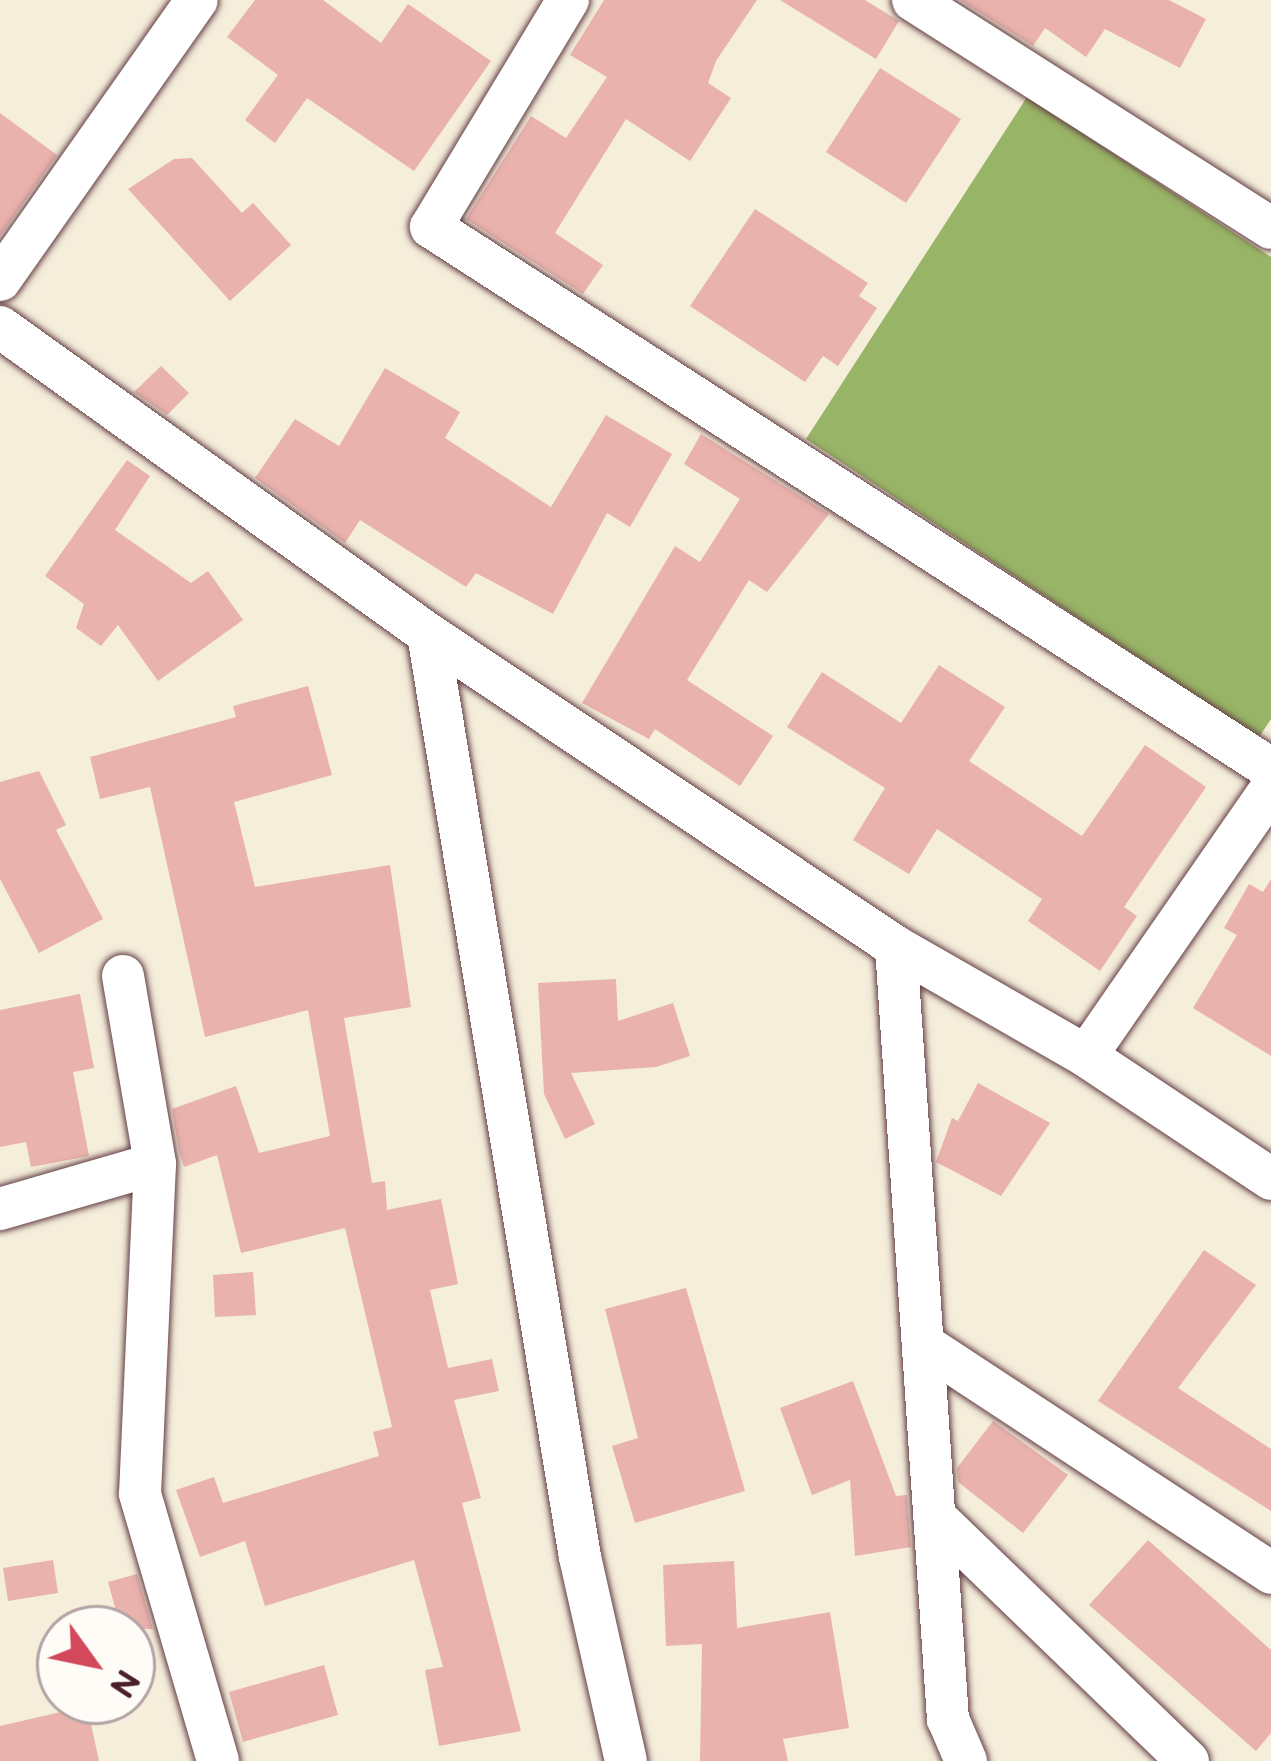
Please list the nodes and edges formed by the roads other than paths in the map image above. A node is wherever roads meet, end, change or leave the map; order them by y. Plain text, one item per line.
1 (197, 0) edge
2 (568, 0) edge
3 (913, 0) edge
4 (1271, 228) edge
5 (0, 280) edge
6 (0, 327) edge
7 (428, 634) junction
8 (1271, 770) edge
9 (1271, 790) edge
10 (896, 946) junction
11 (123, 976) dead end
12 (1086, 1056) junction
13 (154, 1164) junction
14 (1271, 1179) edge
15 (0, 1209) edge
16 (923, 1344) junction
17 (934, 1516) junction
18 (1271, 1573) edge
19 (218, 1761) edge
20 (626, 1761) edge
21 (966, 1761) edge
22 (1188, 1761) edge

1 - 5 street
2 - 8 street
3 - 4 street
6 - 7 street
7 - 10 street
7 - 20 street
9 - 12 street
10 - 12 street
10 - 16 street
11 - 13 street
12 - 14 street
13 - 15 street
13 - 19 street
16 - 17 street
16 - 18 street
17 - 21 street
17 - 22 street

